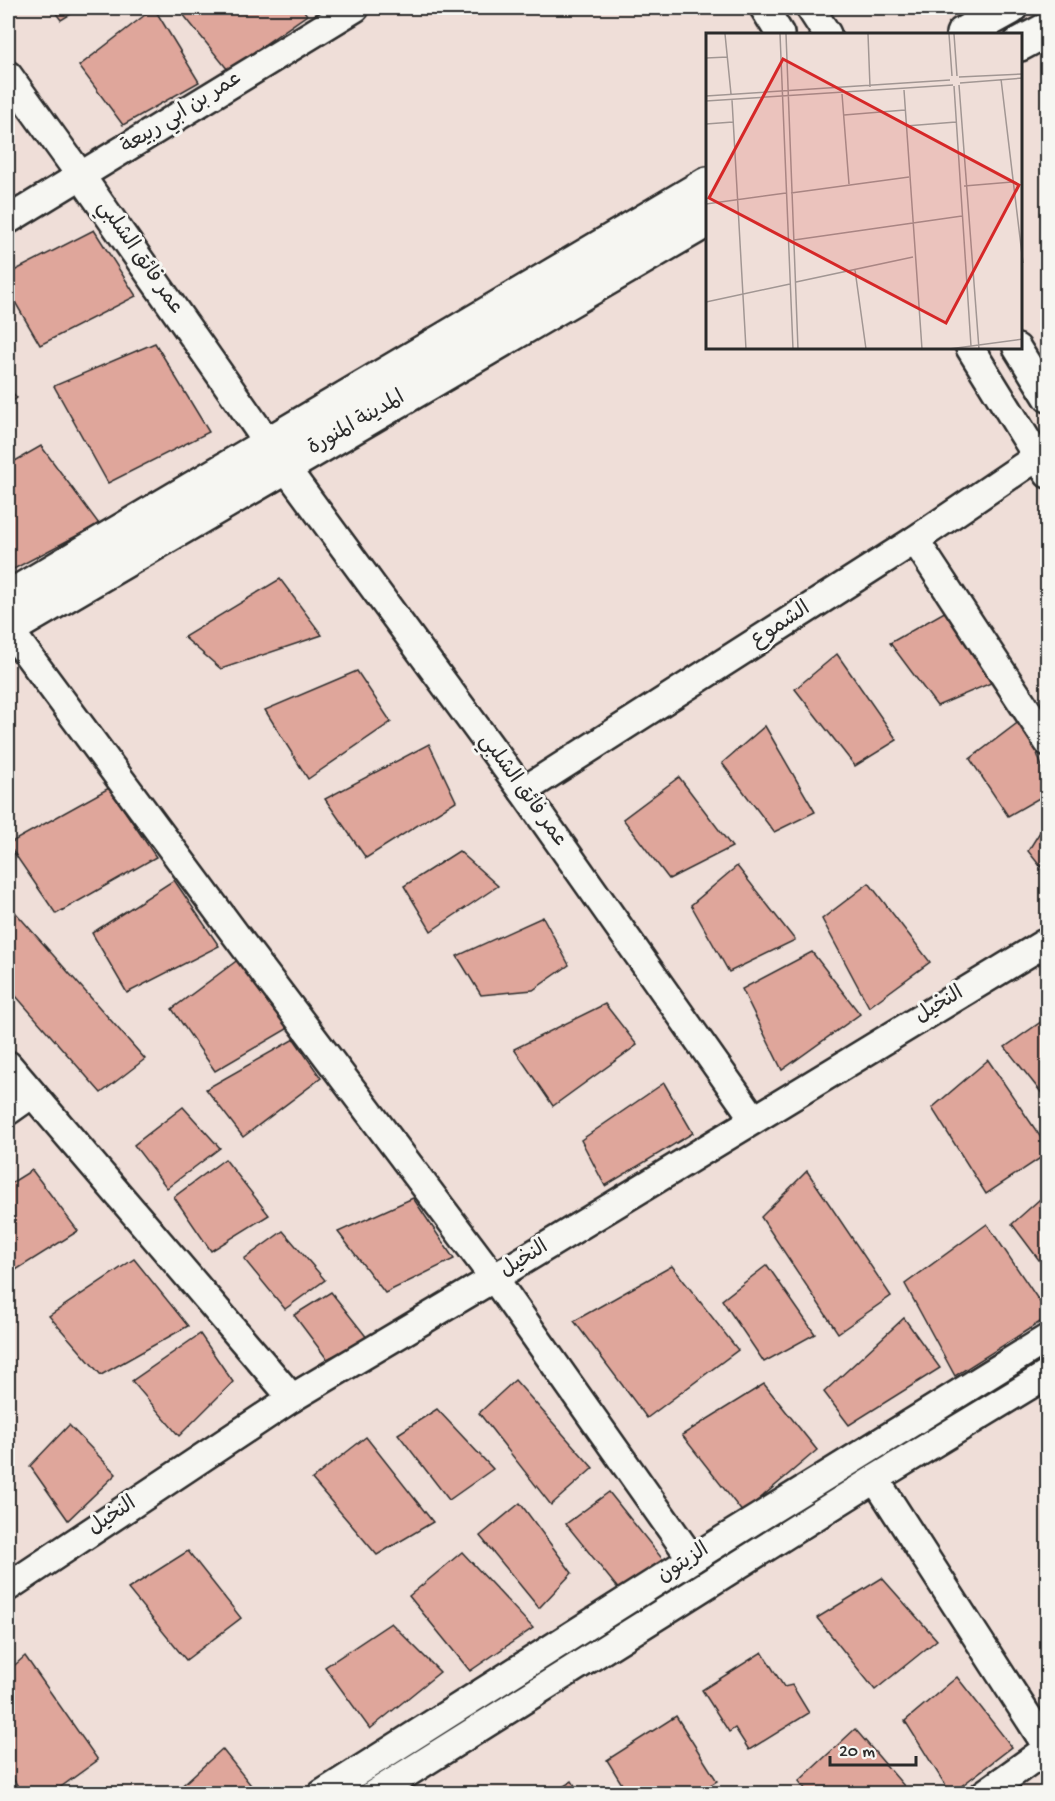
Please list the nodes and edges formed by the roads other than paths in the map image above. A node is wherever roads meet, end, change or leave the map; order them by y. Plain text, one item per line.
1 (355, 8) edge
2 (764, 8) edge
3 (810, 8) edge
4 (1010, 8) edge
5 (1047, 29) edge
6 (779, 33) edge
7 (826, 33) edge
8 (965, 33) edge
9 (1022, 43) edge
10 (8, 75) edge
11 (81, 176) junction
12 (706, 185) edge
13 (8, 219) edge
14 (706, 221) edge
15 (971, 350) edge
16 (1018, 350) edge
17 (1047, 398) edge
18 (276, 455) junction
19 (1042, 466) edge
20 (915, 540) junction
21 (8, 618) edge
22 (1047, 742) edge
23 (523, 791) junction
24 (1047, 941) edge
25 (8, 1065) edge
26 (32, 1094) junction
27 (8, 1111) edge
28 (754, 1119) junction
29 (494, 1278) junction
30 (1047, 1338) edge
31 (1047, 1374) edge
32 (292, 1398) junction
33 (875, 1479) junction
34 (692, 1559) junction
35 (8, 1587) edge
36 (1047, 1748) edge
37 (322, 1794) edge
38 (374, 1794) edge
39 (984, 1794) edge

1 - 11 street, عمر بن ابي ربيعة
2 - 6 street
3 - 7 street
4 - 8 main road
5 - 9 main road
10 - 11 street, عمر فائق الشلبي
11 - 13 street, عمر بن ابي ربيعة
11 - 18 street, عمر فائق الشلبي
12 - 18 main road
14 - 18 main road, المدينة المنورة
15 - 19 street
16 - 17 street
18 - 21 main road
18 - 23 street, عمر فائق الشلبي
19 - 20 street, الشموع
20 - 22 street
20 - 23 street, الشموع
21 - 29 street
23 - 28 street, عمر فائق الشلبي
24 - 28 street, النخيل
25 - 26 street
26 - 27 street
26 - 32 street
28 - 29 street, النخيل
29 - 32 street, النخيل
29 - 34 street
30 - 34 street, الزيتون
31 - 33 street
32 - 35 street, النخيل
33 - 36 street
33 - 38 street
34 - 37 street, الزيتون
36 - 39 street

